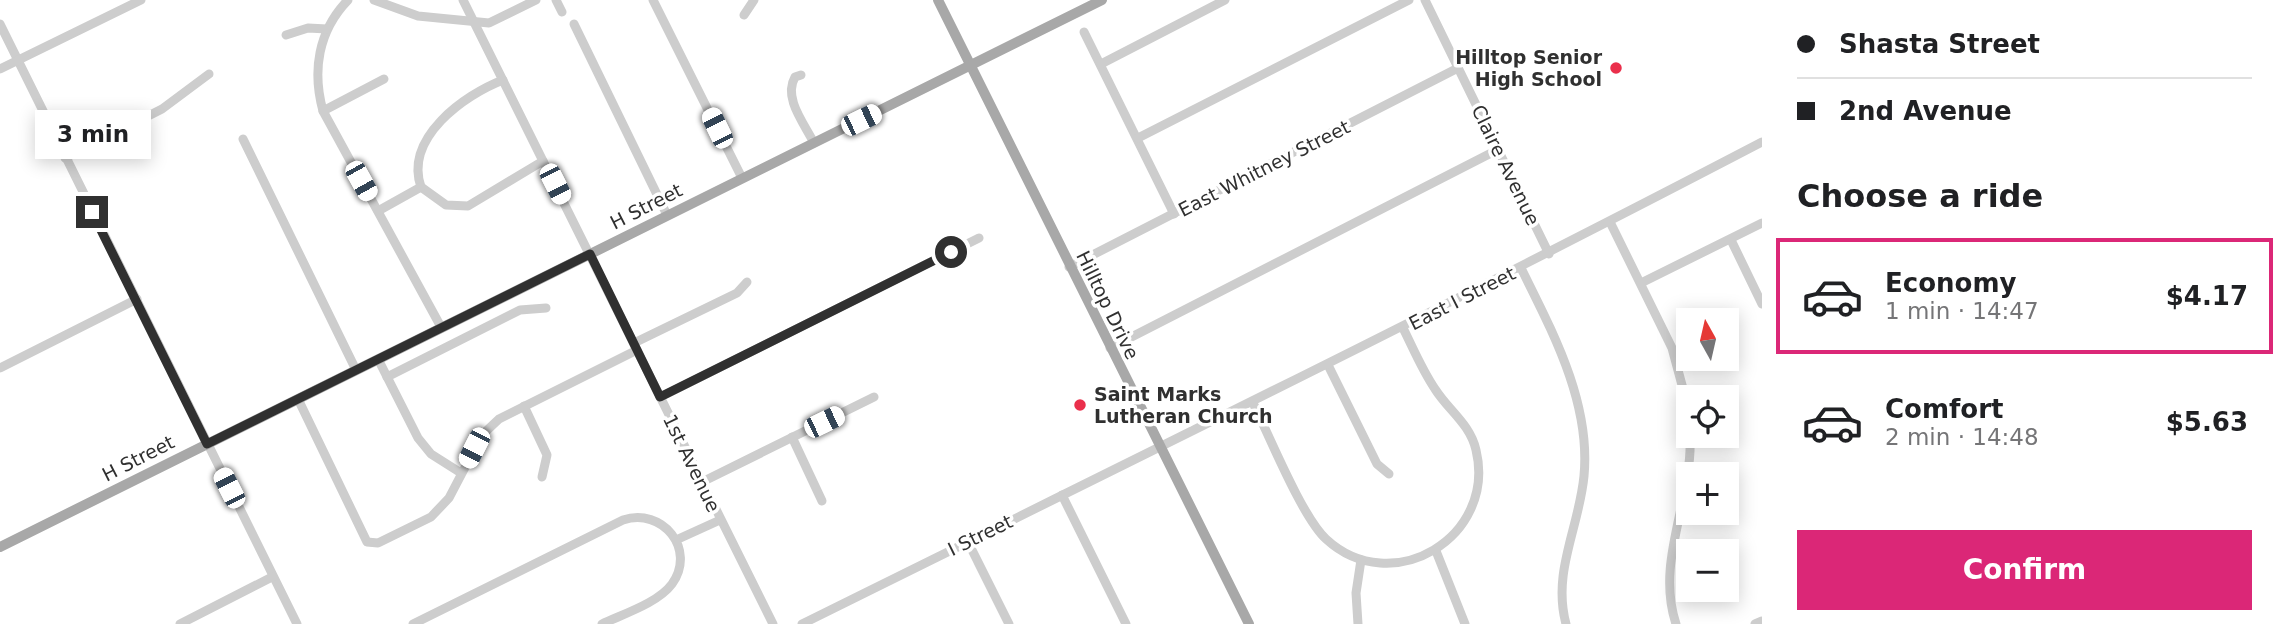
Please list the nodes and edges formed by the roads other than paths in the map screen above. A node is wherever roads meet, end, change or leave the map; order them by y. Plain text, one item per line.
1 (141, 0) edge
2 (348, 0) edge
3 (374, 0) edge
4 (463, 0) edge
5 (536, 0) edge
6 (556, 0) edge
7 (653, 0) edge
8 (754, 0) edge
9 (938, 0) edge
10 (1102, 0) edge
11 (1225, 0) edge
12 (1409, 0) edge
13 (1424, 0) edge
14 (562, 12) dead end
15 (744, 15) dead end
16 (474, 22) junction
17 (0, 24) edge
18 (573, 24) dead end
19 (327, 29) junction
20 (1084, 32) dead end
21 (286, 35) dead end
22 (17, 60) junction
23 (1101, 64) junction
24 (971, 66) junction
25 (1458, 68) junction
26 (0, 69) edge
27 (209, 75) dead end
28 (801, 75) dead end
29 (384, 79) dead end
30 (503, 80) junction
31 (323, 111) junction
32 (243, 138) dead end
33 (1138, 138) junction
34 (1762, 142) edge
35 (814, 143) junction
36 (1499, 149) junction
37 (65, 158) junction
38 (543, 161) junction
39 (742, 178) junction
40 (421, 187) junction
41 (378, 211) junction
42 (667, 215) junction
43 (1174, 215) junction
44 (1610, 222) junction
45 (1762, 223) edge
46 (979, 238) dead end
47 (1731, 240) junction
48 (590, 254) junction
49 (1549, 254) junction
50 (1069, 267) junction
51 (1521, 268) junction
52 (747, 282) dead end
53 (1641, 283) junction
54 (137, 299) junction
55 (1762, 304) edge
56 (546, 308) dead end
57 (441, 327) junction
58 (1403, 328) junction
59 (636, 346) junction
60 (1110, 348) junction
61 (378, 359) junction
62 (1328, 365) junction
63 (0, 368) edge
64 (356, 370) junction
65 (387, 377) junction
66 (1682, 385) edge
67 (660, 397) junction
68 (874, 397) dead end
69 (298, 399) junction
70 (1253, 403) junction
71 (524, 405) junction
72 (792, 437) junction
73 (207, 444) junction
74 (1689, 448) edge
75 (1160, 449) junction
76 (461, 473) junction
77 (1389, 474) dead end
78 (542, 477) dead end
79 (702, 482) junction
80 (1062, 495) junction
81 (822, 501) dead end
82 (720, 520) junction
83 (676, 540) junction
84 (968, 541) junction
85 (0, 547) edge
86 (1436, 551) junction
87 (1361, 560) junction
88 (272, 576) junction
89 (194, 621) edge
90 (1762, 621) edge
91 (180, 624) edge
92 (297, 624) edge
93 (413, 624) edge
94 (602, 624) edge
95 (773, 624) edge
96 (802, 624) edge
97 (1009, 624) edge
98 (1126, 624) edge
99 (1249, 624) edge
100 (1358, 624) edge
101 (1465, 624) edge
102 (1566, 624) edge
103 (1676, 624) edge
104 (1755, 624) edge

1 - 22 street
2 - 19 street
3 - 16 street
4 - 16 street, 1st Avenue
5 - 16 street
6 - 14 street
7 - 39 street
8 - 15 street
9 - 24 main road, Hilltop Drive
10 - 24 main road, H Street
11 - 23 street
12 - 33 street
13 - 25 street, Claire Avenue
16 - 30 street, 1st Avenue
17 - 22 street
18 - 42 street
19 - 21 street
19 - 31 street
20 - 23 street
22 - 26 street
22 - 37 street
23 - 33 street
24 - 35 main road, H Street
24 - 50 main road, Hilltop Drive
25 - 36 street, Claire Avenue
25 - 43 street, East Whitney Street
27 - 37 street
28 - 35 street
29 - 31 street
30 - 38 street, 1st Avenue
30 - 40 street
31 - 41 street
32 - 64 street
33 - 43 street
34 - 44 street, East I Street
35 - 39 main road, H Street
36 - 49 street, Claire Avenue
36 - 60 street
37 - 54 street
38 - 40 street
38 - 48 street, 1st Avenue
39 - 42 main road, H Street
40 - 41 street
41 - 57 street
42 - 48 main road, H Street
43 - 50 street, East Whitney Street
44 - 49 street, East I Street
44 - 53 street
45 - 47 street
46 - 67 street
47 - 53 street
47 - 55 street
48 - 57 main road, H Street
48 - 59 street, 1st Avenue
49 - 51 street, East I Street
50 - 60 main road, Hilltop Drive
51 - 58 street, East I Street
51 - 102 street
52 - 59 street
53 - 66 street
54 - 63 street
54 - 73 street
56 - 65 street
57 - 61 main road, H Street
58 - 62 street, East I Street
58 - 86 street
59 - 67 street, 1st Avenue
59 - 71 street
60 - 75 main road, Hilltop Drive
61 - 64 main road, H Street
61 - 65 street
62 - 70 street, East I Street
62 - 77 street
64 - 69 main road, H Street
65 - 76 street
67 - 79 street, 1st Avenue
68 - 72 street
69 - 73 main road, H Street
69 - 76 street
70 - 75 street, East I Street
70 - 87 street
71 - 76 street
71 - 78 street
72 - 79 street
72 - 81 street
73 - 85 main road, H Street
73 - 88 street
74 - 103 street
75 - 80 street, I Street
75 - 99 main road, Hilltop Drive
79 - 82 street, 1st Avenue
80 - 84 street, I Street
80 - 98 street
82 - 83 street
82 - 95 street, 1st Avenue
83 - 93 street
83 - 94 street
84 - 96 street, I Street
84 - 97 street
86 - 87 street
86 - 101 street
87 - 100 street
88 - 89 street
88 - 92 street
89 - 91 street
90 - 104 street

